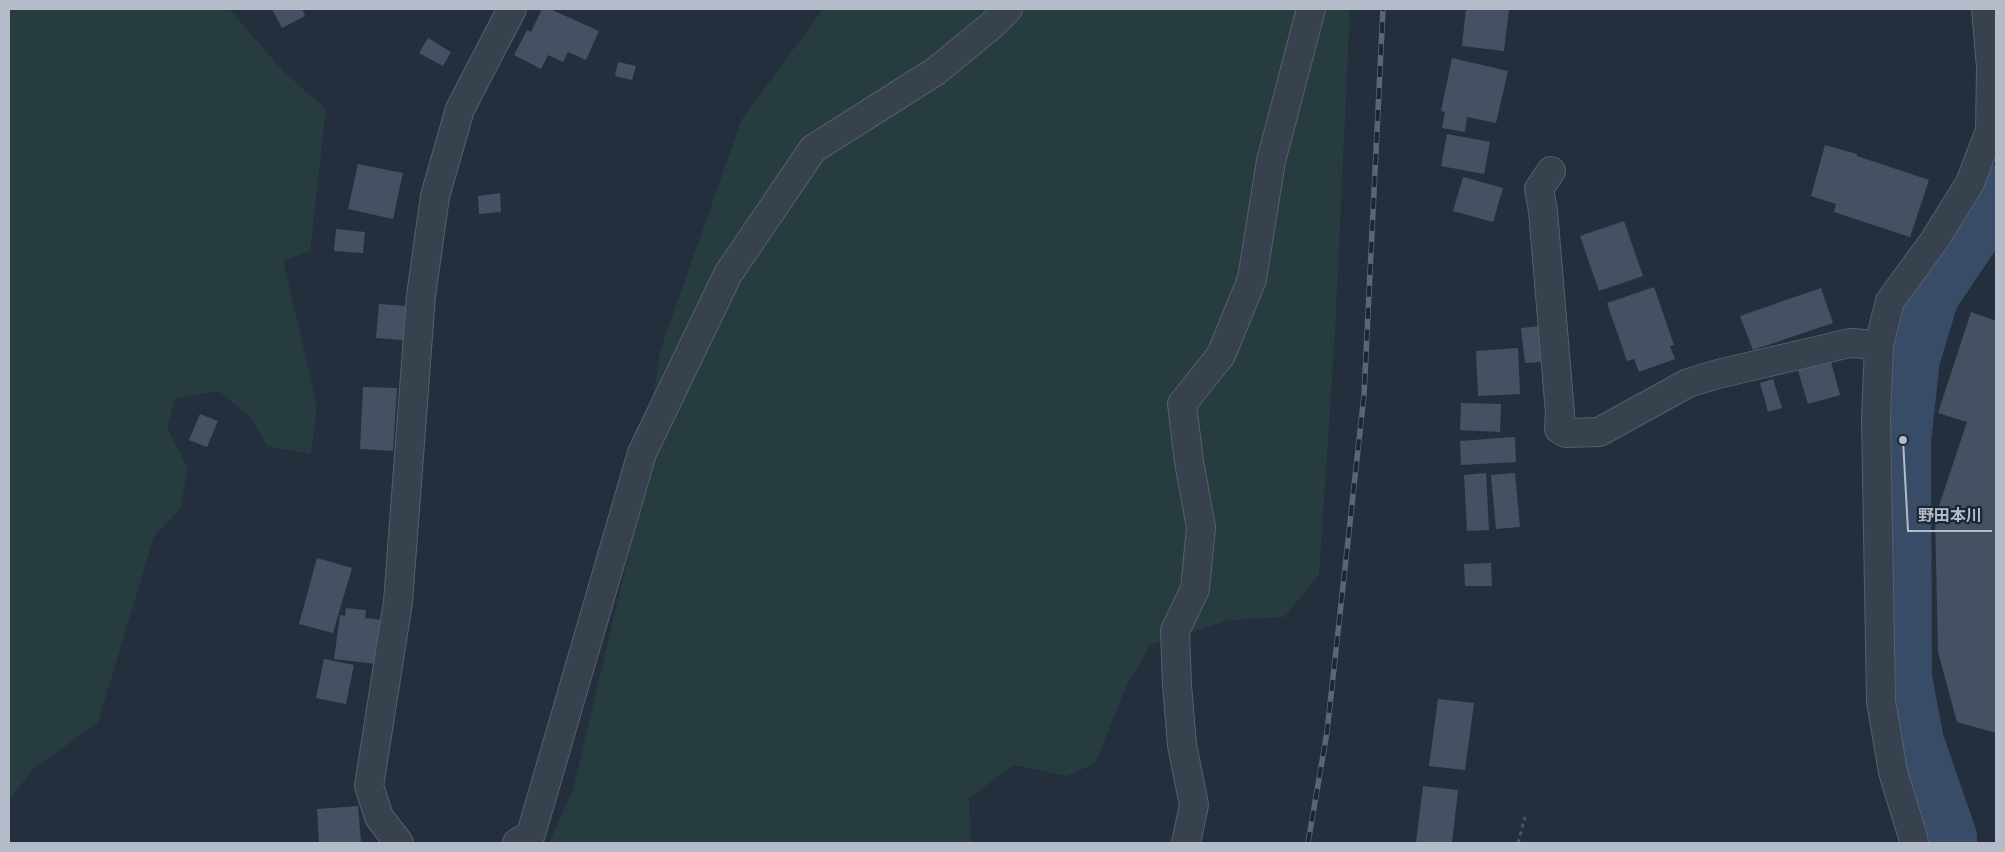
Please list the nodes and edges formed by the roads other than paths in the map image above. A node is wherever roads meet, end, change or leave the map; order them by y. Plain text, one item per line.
1 (512, 9) edge
2 (1008, 9) edge
3 (1311, 9) edge
4 (1986, 9) edge
5 (1551, 171) dead end
6 (1879, 345) junction
7 (399, 843) edge
8 (517, 843) edge
9 (1186, 843) edge
10 (1914, 843) edge

1 - 7 street
2 - 8 street
3 - 9 street
4 - 6 street
5 - 6 street
6 - 10 street

